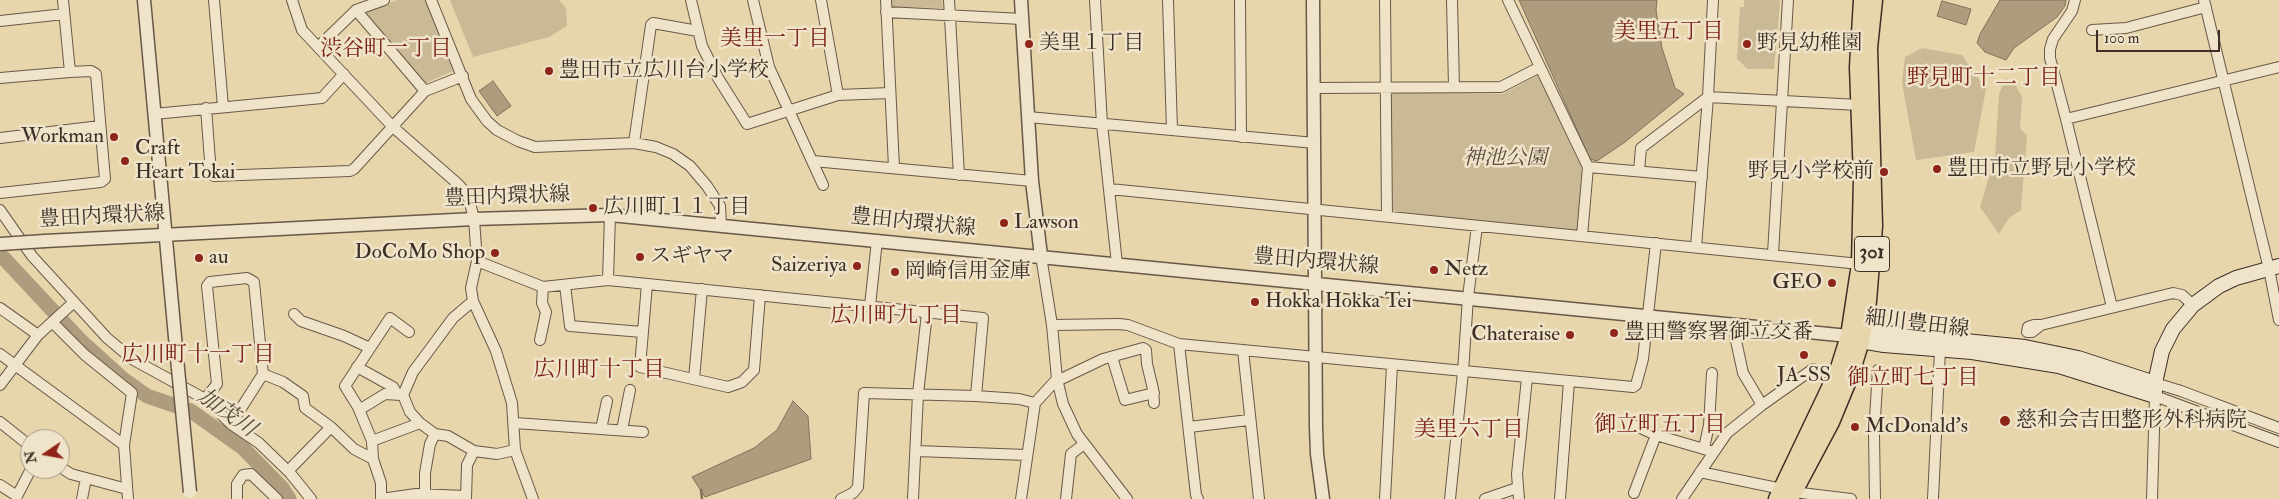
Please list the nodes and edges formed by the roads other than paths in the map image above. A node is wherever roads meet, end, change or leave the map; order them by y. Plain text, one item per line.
1 (63, 0) edge
2 (144, 0) edge
3 (214, 0) edge
4 (292, 0) edge
5 (384, 0) edge
6 (431, 0) edge
7 (691, 0) edge
8 (753, 0) edge
9 (821, 0) edge
10 (886, 0) edge
11 (949, 0) edge
12 (1021, 0) edge
13 (1095, 0) edge
14 (1168, 0) edge
15 (1240, 0) edge
16 (1313, 0) edge
17 (1386, 0) edge
18 (1452, 0) edge
19 (1508, 0) edge
20 (1713, 0) edge
21 (1788, 0) edge
22 (1862, 0) edge
23 (1874, 0) edge
24 (2075, 0) edge
25 (2205, 3) edge
26 (356, 10) junction
27 (886, 12) junction
28 (64, 14) junction
29 (950, 16) junction
30 (1022, 19) junction
31 (0, 21) edge
32 (2092, 30) dead end
33 (698, 31) junction
34 (318, 47) junction
35 (1540, 67) junction
36 (2279, 67) edge
37 (70, 72) junction
38 (344, 74) junction
39 (462, 76) junction
40 (0, 78) edge
41 (2224, 81) junction
42 (1454, 87) junction
43 (1314, 88) junction
44 (1387, 88) junction
45 (424, 91) junction
46 (890, 93) junction
47 (838, 96) junction
48 (1708, 97) junction
49 (1783, 100) junction
50 (1859, 105) junction
51 (223, 107) junction
52 (206, 108) junction
53 (790, 111) junction
54 (154, 114) junction
55 (1028, 117) junction
56 (2066, 119) junction
57 (1102, 124) junction
58 (100, 126) junction
59 (393, 127) junction
60 (1172, 130) junction
61 (1241, 137) junction
62 (0, 138) edge
63 (634, 143) junction
64 (1315, 143) junction
65 (813, 161) junction
66 (894, 167) junction
67 (1588, 167) junction
68 (1639, 171) junction
69 (959, 175) junction
70 (1702, 177) junction
71 (1032, 181) junction
72 (823, 185) dead end
73 (1110, 189) junction
74 (0, 193) edge
75 (0, 210) edge
76 (1315, 210) junction
77 (610, 215) junction
78 (1388, 217) junction
79 (474, 219) junction
80 (722, 225) junction
81 (1477, 226) junction
82 (166, 234) junction
83 (1582, 236) junction
84 (877, 240) junction
85 (1656, 243) junction
86 (0, 244) edge
87 (1696, 247) junction
88 (1773, 254) junction
89 (1041, 256) junction
90 (477, 262) junction
91 (1117, 264) junction
92 (1860, 264) junction
93 (2274, 268) edge
94 (608, 280) junction
95 (647, 284) junction
96 (1316, 284) junction
97 (565, 285) junction
98 (543, 287) junction
99 (702, 289) junction
100 (760, 296) junction
101 (1468, 298) junction
102 (473, 301) junction
103 (74, 302) junction
104 (870, 306) junction
105 (2193, 306) junction
106 (2112, 307) junction
107 (0, 308) edge
108 (927, 313) junction
109 (294, 314) dead end
110 (1647, 315) junction
111 (2279, 320) edge
112 (52, 322) junction
113 (1052, 325) junction
114 (1736, 325) junction
115 (2041, 325) dead end
116 (409, 332) dead end
117 (642, 332) junction
118 (38, 335) junction
119 (1857, 337) junction
120 (540, 340) dead end
121 (1180, 344) junction
122 (370, 348) junction
123 (1243, 350) junction
124 (1940, 350) junction
125 (0, 354) edge
126 (1315, 356) junction
127 (1112, 357) junction
128 (16, 365) junction
129 (1392, 365) junction
130 (357, 367) junction
131 (1813, 369) dead end
132 (1878, 370) dead end
133 (1463, 372) junction
134 (1712, 373) dead end
135 (263, 374) junction
136 (1527, 378) junction
137 (694, 379) junction
138 (1057, 380) junction
139 (1569, 382) junction
140 (0, 385) edge
141 (630, 390) dead end
142 (2155, 390) junction
143 (918, 394) junction
144 (400, 395) junction
145 (976, 396) junction
146 (205, 399) junction
147 (607, 400) dead end
148 (1035, 402) junction
149 (1762, 404) junction
150 (359, 410) junction
151 (1250, 420) junction
152 (0, 422) edge
153 (420, 423) junction
154 (515, 423) junction
155 (231, 424) junction
156 (1634, 426) dead end
157 (1189, 427) junction
158 (331, 428) junction
159 (2279, 428) edge
160 (601, 429) junction
161 (622, 430) junction
162 (643, 432) dead end
163 (435, 434) junction
164 (1656, 435) junction
165 (20, 438) edge
166 (372, 441) junction
167 (2279, 442) edge
168 (1084, 444) junction
169 (124, 445) junction
170 (515, 450) junction
171 (1709, 450) junction
172 (474, 451) junction
173 (916, 451) junction
174 (1027, 455) junction
175 (373, 459) junction
176 (288, 471) junction
177 (1700, 472) junction
178 (70, 473) edge
179 (86, 478) junction
180 (26, 479) edge
181 (0, 485) edge
182 (1634, 493) dead end
183 (127, 494) edge
184 (425, 494) junction
185 (1518, 494) edge
186 (1786, 495) edge
187 (190, 496) edge
188 (466, 497) edge
189 (82, 499) edge
190 (237, 499) edge
191 (276, 499) edge
192 (311, 499) edge
193 (381, 499) edge
194 (533, 499) edge
195 (841, 499) edge
196 (913, 499) edge
197 (1021, 499) edge
198 (1066, 499) edge
199 (1127, 499) edge
200 (1198, 499) edge
201 (1259, 499) edge
202 (1324, 499) edge
203 (1386, 499) edge
204 (1450, 499) edge
205 (1486, 499) edge
206 (1560, 499) edge
207 (1682, 499) edge
208 (1851, 499) edge
209 (1875, 499) edge
210 (1933, 499) edge
211 (2152, 499) edge

1 - 28 street
2 - 54 street
3 - 51 street
4 - 34 street
5 - 26 street
6 - 39 street
7 - 33 street
8 - 53 street
9 - 47 street
10 - 27 street
11 - 29 street
12 - 30 street
13 - 57 street
14 - 60 street
15 - 61 street
16 - 43 street
17 - 44 street
18 - 42 street
19 - 35 street
20 - 48 street
21 - 49 street
22 - 50 highway, 301
23 - 119 highway, 301
24 - 56 street
25 - 32 street
25 - 41 street
26 - 34 street
26 - 45 street
27 - 29 street
27 - 46 street
28 - 31 street
28 - 37 street
29 - 30 street
29 - 69 street
30 - 55 street
33 - 53 street
33 - 63 street
34 - 38 street
35 - 42 street
35 - 67 street
36 - 41 street
37 - 40 street
37 - 58 street
38 - 51 street
38 - 59 street
39 - 45 street
39 - 63 street
41 - 56 street
41 - 93 street
42 - 44 street
43 - 44 street
43 - 64 street
44 - 78 street
45 - 59 street
46 - 47 street
46 - 66 street
47 - 53 street
48 - 49 street
48 - 68 street
48 - 70 street
49 - 50 street
49 - 88 street
50 - 92 highway, 301
51 - 52 street
52 - 54 street
52 - 59 street
53 - 65 street
54 - 82 street
55 - 57 street
55 - 71 street
56 - 106 street
57 - 60 street
57 - 73 street
58 - 62 street
58 - 74 street
59 - 79 street
60 - 61 street
61 - 64 street
63 - 80 street
64 - 76 street
65 - 66 street
65 - 72 street
66 - 69 street
67 - 68 street
67 - 83 street
68 - 70 street
69 - 71 street
70 - 87 street
71 - 89 street
73 - 76 street
73 - 91 street
75 - 103 street
76 - 78 street
76 - 96 street
77 - 79 street, 豊田内環状線
77 - 80 street, 豊田内環状線
77 - 94 street
78 - 81 street
79 - 82 street, 豊田内環状線
79 - 90 street
80 - 84 street, 豊田内環状線
81 - 83 street
81 - 101 street
82 - 86 street, 豊田内環状線, bridge
82 - 187 street, bridge
83 - 85 street
84 - 89 street, 豊田内環状線
84 - 104 street
85 - 87 street
85 - 110 street
87 - 88 street
88 - 92 street
89 - 91 street, 豊田内環状線
89 - 113 street
90 - 98 street
90 - 102 street
91 - 96 street, 豊田内環状線
92 - 119 highway, 301
93 - 105 main road
93 - 111 street
94 - 95 street
94 - 97 street
95 - 99 street
95 - 117 street
96 - 101 street, 豊田内環状線
96 - 126 street
97 - 98 street
97 - 117 street
98 - 120 street
99 - 100 street
99 - 137 street
100 - 104 street
100 - 137 street
101 - 110 street, 豊田内環状線
101 - 133 street
102 - 144 street
102 - 154 street
103 - 112 street
103 - 146 street
104 - 108 street
105 - 106 street
105 - 142 main road
106 - 115 street
107 - 118 street
108 - 143 street
108 - 145 street
109 - 122 street
110 - 114 street, 豊田内環状線
110 - 139 street
112 - 118 street
112 - 169 street
113 - 121 street
113 - 138 street
114 - 119 street, 豊田内環状線
114 - 149 street
116 - 122 street
117 - 137 street
118 - 128 street
119 - 124 main road, 細川豊田線
119 - 142 main road, 細川豊田線
119 - 186 highway, 301
121 - 123 street
121 - 157 street
122 - 130 street
123 - 126 street
123 - 151 street
124 - 142 main road, 細川豊田線
124 - 210 street
125 - 128 street
126 - 129 street
126 - 202 street
127 - 127 street
127 - 138 street
128 - 140 street
128 - 169 street
129 - 133 street
129 - 203 street
130 - 144 street
130 - 150 street
131 - 149 street
132 - 209 street
133 - 136 street
133 - 204 street
134 - 171 street
135 - 146 street
135 - 155 street
135 - 158 street
136 - 139 street
136 - 185 street
138 - 148 street
138 - 168 street
139 - 206 street
141 - 161 street
142 - 159 street
142 - 167 street
142 - 211 street
143 - 145 street
143 - 173 street
143 - 195 street
144 - 150 street
144 - 153 street
145 - 148 street
146 - 155 street
147 - 160 street
148 - 174 street
149 - 171 street
150 - 166 street
151 - 157 street
151 - 201 street
152 - 165 street
153 - 163 street
153 - 166 street
154 - 160 street
154 - 170 street
155 - 176 street
156 - 164 street
157 - 200 street
158 - 175 street
158 - 176 street
160 - 161 street
161 - 162 street
163 - 172 street
163 - 184 street
164 - 171 street
164 - 182 street
166 - 175 street
168 - 198 street
168 - 199 street
169 - 183 street
170 - 172 street
170 - 194 street
171 - 177 street
172 - 188 street
173 - 174 street
173 - 196 street
174 - 197 street
175 - 193 street
176 - 192 street
177 - 186 street
177 - 207 street
178 - 179 street
179 - 183 street
179 - 189 street
180 - 181 street
184 - 188 street
184 - 193 street
185 - 205 street
186 - 208 street
190 - 191 street

